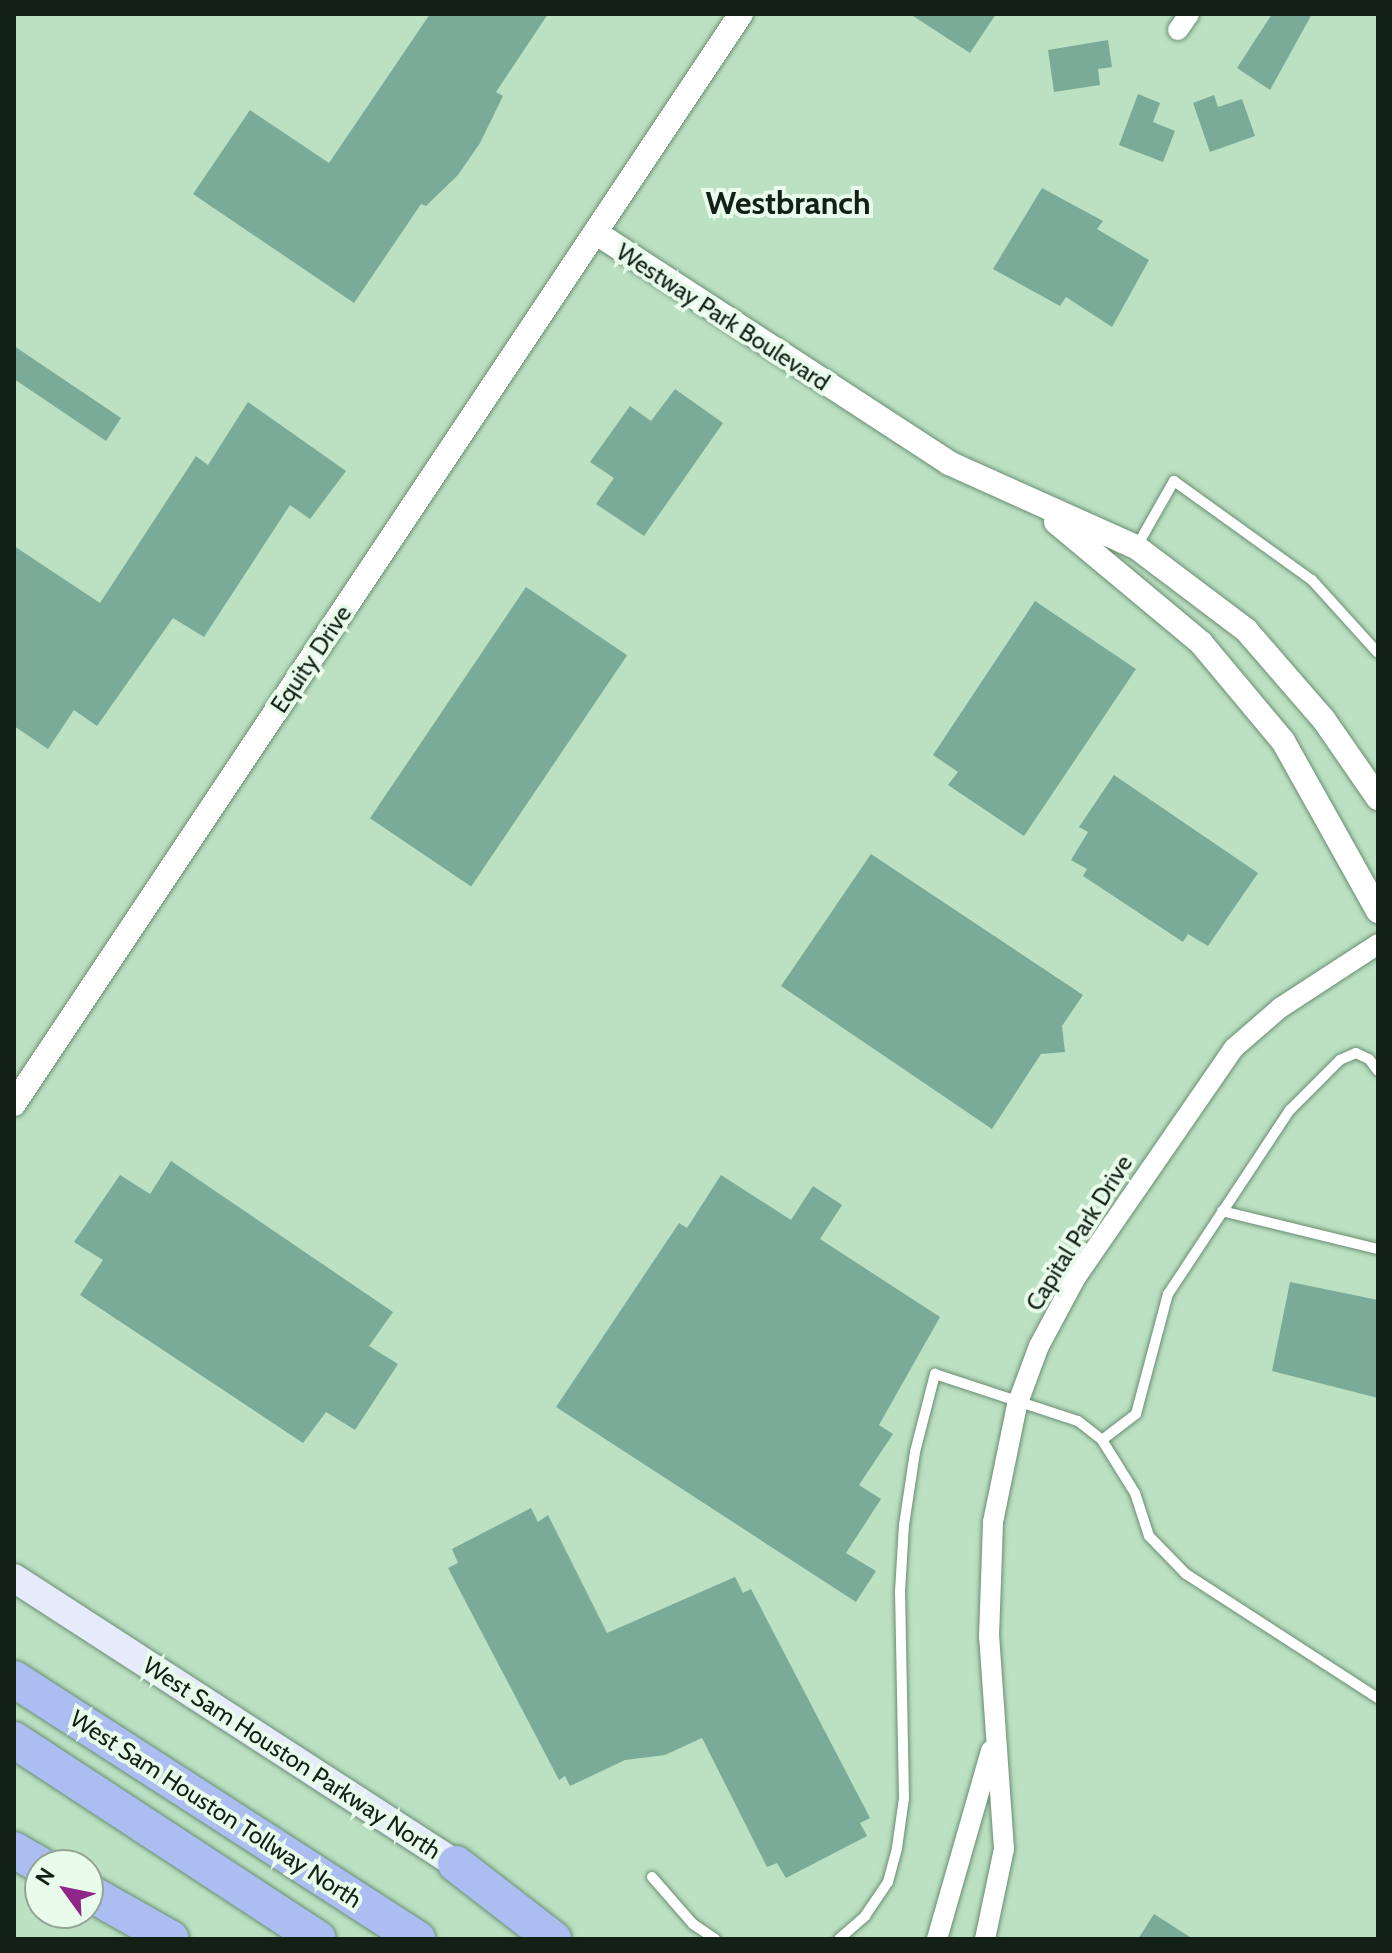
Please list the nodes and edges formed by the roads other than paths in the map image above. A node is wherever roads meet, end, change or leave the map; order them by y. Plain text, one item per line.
1 (741, 14) edge
2 (598, 234) junction
3 (1036, 505) junction
4 (1136, 547) junction
5 (1378, 653) edge
6 (1378, 798) edge
7 (1378, 911) edge
8 (1378, 944) edge
9 (1378, 1071) edge
10 (17, 1094) edge
11 (1222, 1211) junction
12 (1378, 1249) edge
13 (1017, 1405) junction
14 (1102, 1440) junction
15 (14, 1578) edge
16 (14, 1679) edge
17 (1378, 1698) edge
18 (995, 1735) junction
19 (14, 1740) edge
20 (456, 1864) junction
21 (652, 1877) dead end
22 (104, 1901) edge
23 (104, 1920) edge
24 (135, 1939) edge
25 (171, 1939) edge
26 (318, 1939) edge
27 (418, 1939) edge
28 (553, 1939) edge
29 (570, 1939) edge
30 (715, 1939) edge
31 (839, 1939) edge
32 (937, 1939) edge
33 (985, 1939) edge

1 - 2 street, Westway Park Boulevard
2 - 3 street, Westway Park Boulevard
2 - 10 street, Equity Drive
3 - 4 street, Westway Park Boulevard
3 - 7 street, Westway Park Boulevard
4 - 5 lane
4 - 6 street, Westway Park Boulevard
8 - 13 street, Capital Park Drive
9 - 11 lane
11 - 12 lane
11 - 14 lane
13 - 14 lane
13 - 18 street, Capital Park Drive
13 - 31 lane
14 - 17 lane
15 - 20 main road, West Sam Houston Parkway North
16 - 27 highway, West Sam Houston Tollway North
18 - 32 street, Capital Park Drive
18 - 33 street, Capital Park Drive
19 - 26 highway
20 - 28 highway
20 - 29 main road, West Sam Houston Parkway North
21 - 30 lane
22 - 25 highway
23 - 24 main road

